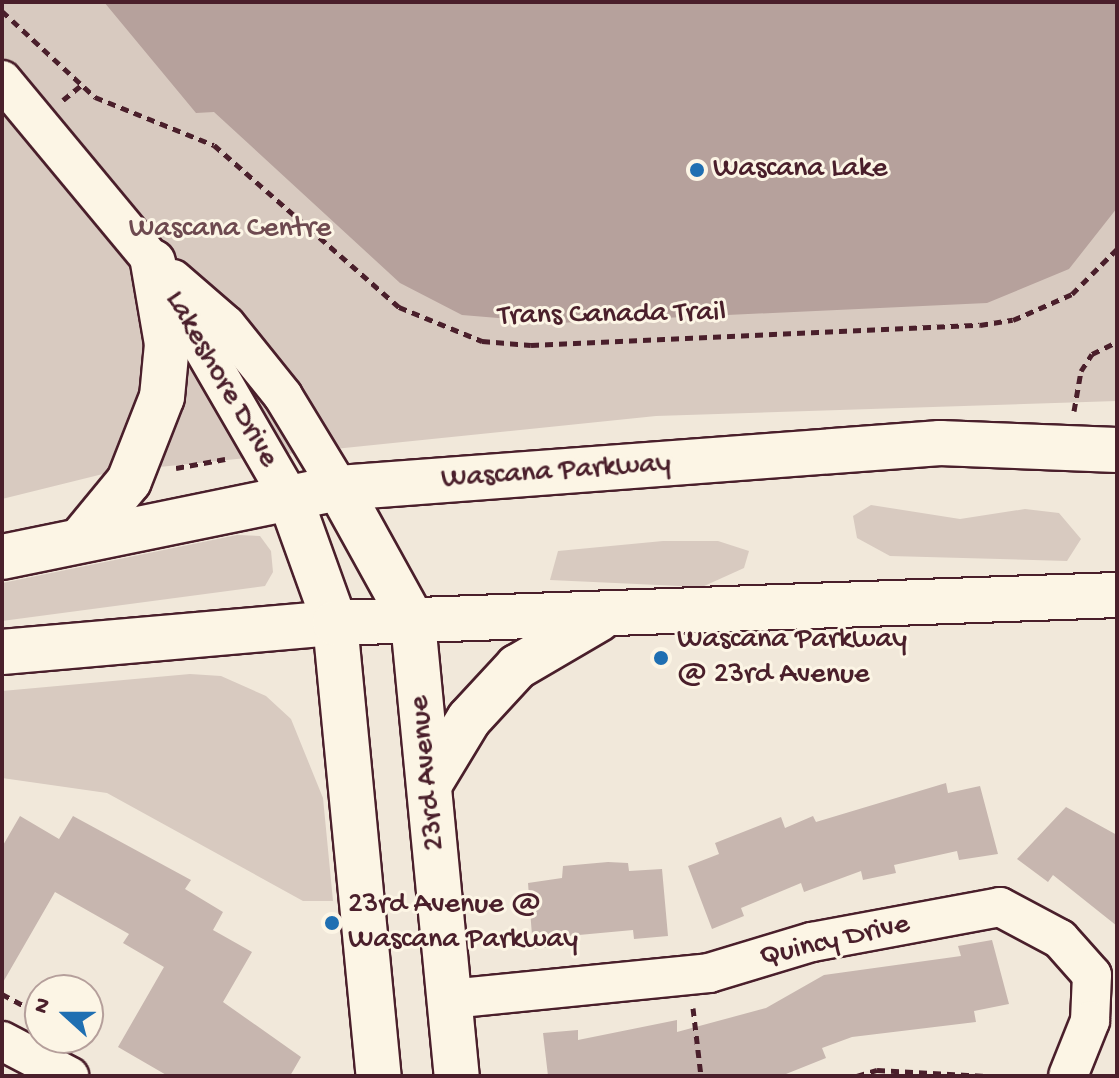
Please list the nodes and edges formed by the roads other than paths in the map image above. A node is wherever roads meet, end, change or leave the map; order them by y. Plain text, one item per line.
1 (2, 80) edge
2 (153, 262) junction
3 (1117, 450) edge
4 (339, 488) junction
5 (290, 498) junction
6 (83, 537) junction
7 (2, 557) edge
8 (1117, 595) edge
9 (605, 615) junction
10 (413, 622) junction
11 (335, 623) junction
12 (2, 652) edge
13 (432, 780) junction
14 (450, 999) junction
15 (2, 1041) edge
16 (69, 1076) edge
17 (379, 1076) edge
18 (457, 1076) edge
19 (1068, 1076) edge

1 - 2 street, Lakeshore Drive
2 - 4 street, Lakeshore Drive
2 - 5 street, Lakeshore Drive
2 - 6 main road
3 - 4 main road, Wascana Parkway
4 - 5 main road, Wascana Parkway
4 - 10 main road, 23rd Avenue
5 - 6 main road, Wascana Parkway
5 - 11 main road
6 - 7 main road, Wascana Parkway
8 - 9 main road
9 - 10 main road
9 - 13 main road
10 - 11 main road
10 - 13 main road, 23rd Avenue
11 - 12 main road
11 - 17 main road
13 - 14 main road, 23rd Avenue
14 - 18 main road, 23rd Avenue
14 - 19 street, Quincy Drive
15 - 16 street

